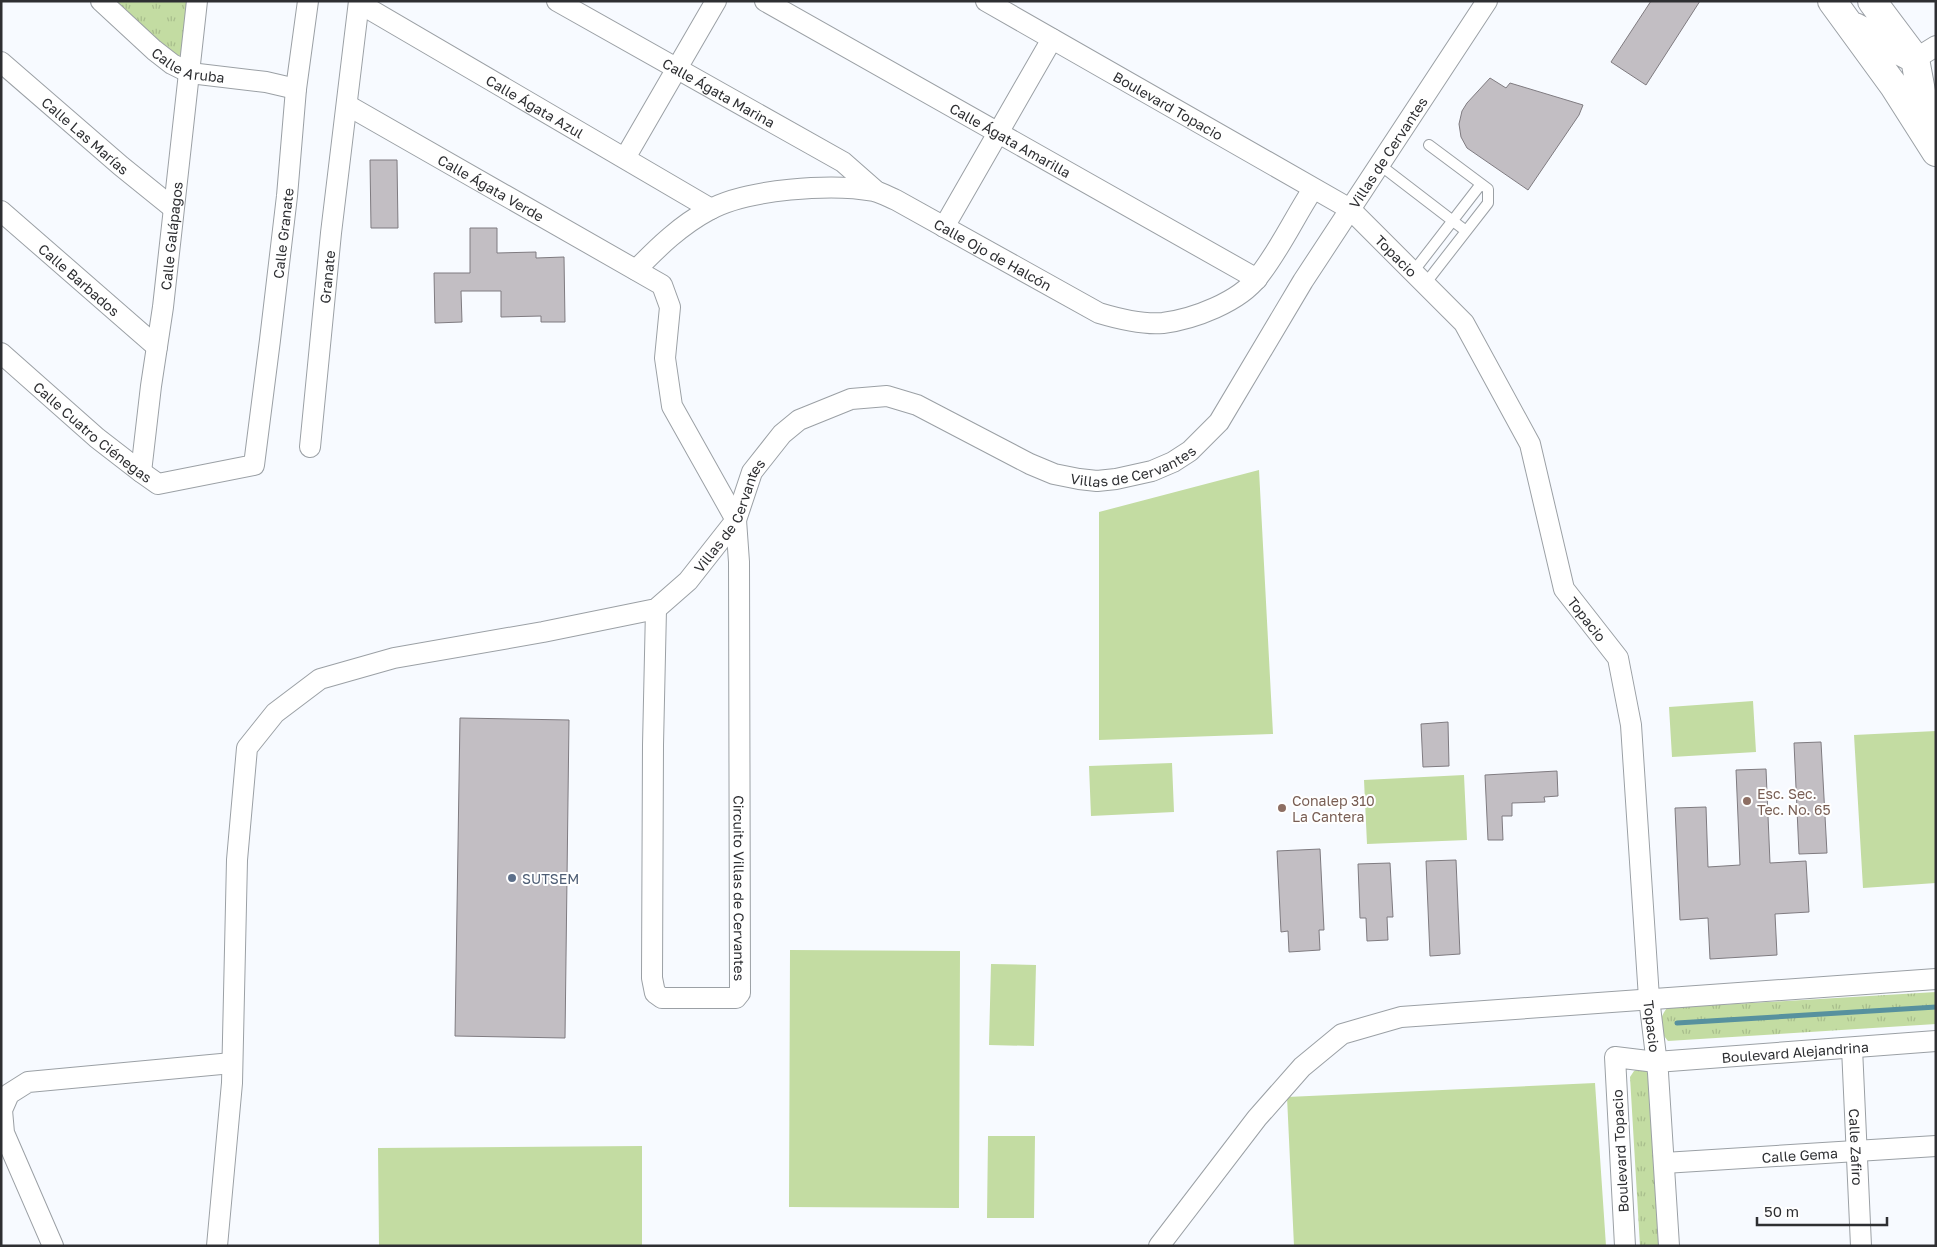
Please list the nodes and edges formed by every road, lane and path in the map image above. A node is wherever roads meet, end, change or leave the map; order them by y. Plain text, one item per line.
1 (100, 1) edge
2 (197, 1) edge
3 (308, 1) edge
4 (557, 1) edge
5 (716, 1) edge
6 (765, 1) edge
7 (986, 1) edge
8 (1487, 1) edge
9 (1832, 1) edge
10 (1872, 1) edge
11 (359, 2) edge
12 (1850, 23) junction
13 (1052, 40) junction
14 (1925, 52) edge
15 (1, 62) edge
16 (677, 69) junction
17 (190, 73) junction
18 (296, 89) junction
19 (1936, 89) edge
20 (347, 105) junction
21 (998, 133) junction
22 (1429, 145) dead end
23 (1934, 150) edge
24 (625, 158) junction
25 (1380, 165) junction
26 (1481, 184) junction
27 (1312, 189) junction
28 (876, 192) junction
29 (173, 208) junction
30 (711, 209) junction
31 (1350, 210) junction
32 (1, 211) edge
33 (1453, 221) junction
34 (944, 227) junction
35 (1466, 231) junction
36 (636, 270) junction
37 (1419, 278) junction
38 (1257, 279) junction
39 (157, 347) junction
40 (1, 353) edge
41 (310, 447) dead end
42 (254, 465) joint
43 (141, 472) junction
44 (736, 520) junction
45 (656, 609) junction
46 (1936, 979) edge
47 (1649, 998) junction
48 (1936, 1042) edge
49 (1852, 1048) junction
50 (1615, 1057) joint
51 (1656, 1062) junction
52 (232, 1063) junction
53 (1936, 1146) edge
54 (1855, 1151) junction
55 (1664, 1163) junction
56 (53, 1246) edge
57 (217, 1246) edge
58 (1159, 1246) edge
59 (1625, 1246) edge
60 (1669, 1246) edge
61 (1861, 1246) edge

1 - 17 street, Calle Aruba
2 - 17 street, Calle Galápagos
3 - 18 street, Calle Granate
4 - 16 street, Calle Ágata Marina
5 - 16 street
6 - 21 street, Calle Ágata Amarilla
7 - 13 street, Boulevard Topacio
8 - 25 street, Villas de Cervantes
9 - 12 main road
10 - 14 main road
11 - 20 street
11 - 24 street, Calle Ágata Azul
12 - 14 main road
12 - 23 main road
13 - 21 street
13 - 27 street, Boulevard Topacio
14 - 19 main road
14 - 23 main road
15 - 29 street, Calle Las Marías
16 - 24 street
16 - 28 street, Calle Ágata Marina
17 - 18 street, Calle Aruba
17 - 29 street, Calle Galápagos
18 - 42 street, Calle Granate
20 - 36 street, Calle Ágata Verde
20 - 41 street, Granate
21 - 34 street
21 - 38 street, Calle Ágata Amarilla
22 - 26 lane
24 - 30 street, Calle Ágata Azul
25 - 31 street, Villas de Cervantes
25 - 33 lane
26 - 33 lane
26 - 35 lane
27 - 31 street, Boulevard Topacio
27 - 38 street, Calle Ojo de Halcón
28 - 30 street, Calle Ojo de Halcón
28 - 34 street, Calle Ojo de Halcón
29 - 39 street, Calle Galápagos
30 - 36 street, Calle Ojo de Halcón
31 - 37 street, Topacio
31 - 44 street, Villas de Cervantes
32 - 39 street, Calle Barbados
33 - 35 lane
33 - 37 lane
34 - 38 street, Calle Ojo de Halcón
35 - 37 lane
36 - 44 street, Calle Ágata Verde
37 - 47 street, Topacio
39 - 43 street, Calle Galápagos
40 - 43 street, Calle Cuatro Ciénegas
42 - 43 street, Calle Cuatro Ciénegas
44 - 45 street, Villas de Cervantes
44 - 45 street, Circuito Villas de Cervantes
45 - 52 street
46 - 47 street
47 - 51 street, Topacio
47 - 58 street
48 - 49 street, Boulevard Alejandrina
49 - 51 street, Boulevard Alejandrina
49 - 54 street, Calle Zafiro
50 - 51 street, Boulevard Alejandrina
50 - 59 street, Boulevard Topacio
51 - 55 street
52 - 56 street
52 - 57 street
53 - 54 street, Calle Gema
54 - 55 street, Calle Gema
54 - 61 street, Calle Zafiro
55 - 60 street

